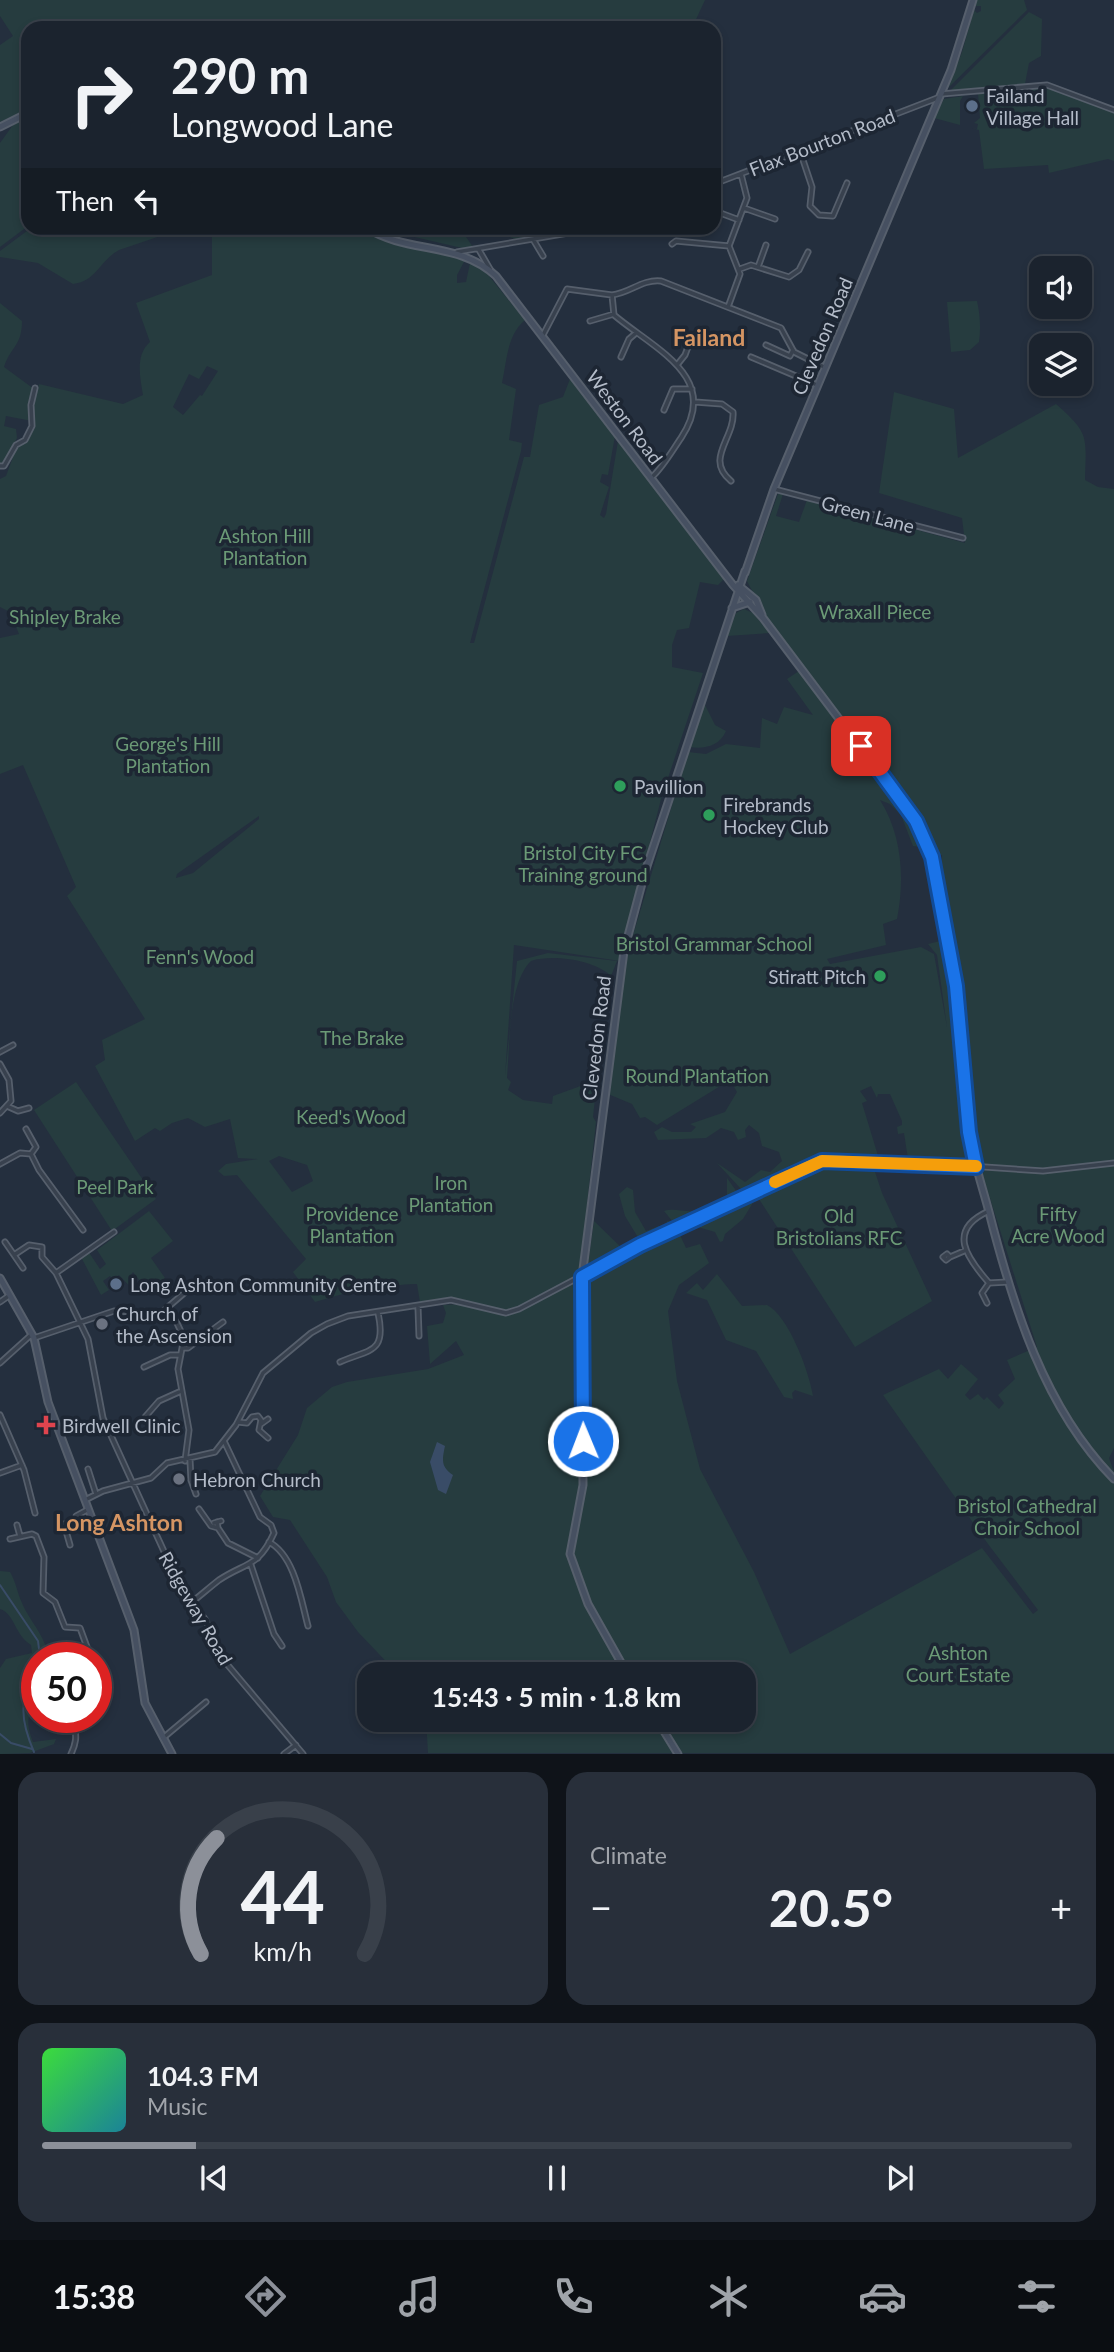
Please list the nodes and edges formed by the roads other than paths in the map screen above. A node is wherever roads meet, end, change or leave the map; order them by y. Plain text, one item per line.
1 (973, 0) edge
2 (940, 97) junction
3 (1114, 110) edge
4 (21, 116) edge
5 (0, 127) edge
6 (800, 151) junction
7 (741, 174) junction
8 (721, 181) edge
9 (844, 185) dead end
10 (744, 208) junction
11 (721, 215) edge
12 (775, 219) dead end
13 (739, 220) junction
14 (383, 235) edge
15 (564, 235) edge
16 (534, 241) junction
17 (672, 244) dead end
18 (729, 246) junction
19 (767, 248) dead end
20 (479, 250) junction
21 (457, 252) junction
22 (808, 254) dead end
23 (535, 256) dead end
24 (758, 267) junction
25 (740, 268) junction
26 (492, 272) junction
27 (612, 295) junction
28 (728, 307) junction
29 (614, 314) junction
30 (590, 321) dead end
31 (636, 332) junction
32 (543, 335) junction
33 (693, 340) dead end
34 (766, 345) dead end
35 (793, 350) junction
36 (623, 356) dead end
37 (751, 357) dead end
38 (677, 365) junction
39 (826, 368) junction
40 (818, 386) junction
41 (35, 388) dead end
42 (693, 389) junction
43 (695, 402) junction
44 (664, 410) dead end
45 (0, 466) edge
46 (652, 477) junction
47 (727, 479) dead end
48 (774, 489) junction
49 (963, 538) dead end
50 (738, 587) junction
51 (750, 602) junction
52 (732, 608) junction
53 (763, 618) junction
54 (12, 1045) dead end
55 (0, 1052) edge
56 (0, 1064) edge
57 (9, 1107) junction
58 (29, 1108) dead end
59 (0, 1113) edge
60 (29, 1131) dead end
61 (42, 1146) dead end
62 (36, 1147) junction
63 (32, 1154) junction
64 (1114, 1163) edge
65 (0, 1164) edge
66 (976, 1167) junction
67 (989, 1211) junction
68 (83, 1230) dead end
69 (114, 1232) dead end
70 (5, 1242) dead end
71 (964, 1251) junction
72 (14, 1255) junction
73 (950, 1256) dead end
74 (23, 1268) dead end
75 (56, 1273) junction
76 (582, 1277) junction
77 (0, 1278) edge
78 (1008, 1282) junction
79 (989, 1283) junction
80 (190, 1288) dead end
81 (11, 1295) junction
82 (0, 1302) edge
83 (987, 1303) dead end
84 (418, 1307) junction
85 (378, 1312) junction
86 (161, 1313) junction
87 (81, 1324) junction
88 (221, 1326) dead end
89 (33, 1336) junction
90 (419, 1336) dead end
91 (183, 1348) junction
92 (180, 1355) junction
93 (340, 1362) dead end
94 (0, 1363) edge
95 (144, 1367) dead end
96 (180, 1392) junction
97 (0, 1415) edge
98 (149, 1415) dead end
99 (268, 1419) dead end
100 (238, 1422) junction
101 (261, 1424) junction
102 (268, 1438) dead end
103 (224, 1441) junction
104 (187, 1460) junction
105 (22, 1465) junction
106 (88, 1469) dead end
107 (0, 1473) edge
108 (1114, 1479) edge
109 (132, 1484) junction
110 (96, 1494) junction
111 (196, 1494) dead end
112 (83, 1501) junction
113 (198, 1508) dead end
114 (87, 1510) junction
115 (35, 1513) dead end
116 (58, 1524) dead end
117 (17, 1525) dead end
118 (66, 1531) junction
119 (20, 1536) junction
120 (10, 1539) dead end
121 (269, 1542) junction
122 (70, 1545) dead end
123 (258, 1558) junction
124 (251, 1565) junction
125 (192, 1602) junction
126 (308, 1626) dead end
127 (85, 1642) edge
128 (282, 1646) dead end
129 (621, 1662) edge
130 (206, 1702) dead end
131 (664, 1732) edge
132 (78, 1733) edge
133 (163, 1738) junction
134 (296, 1745) junction
135 (71, 1754) edge
136 (172, 1754) edge
137 (284, 1754) edge
138 (303, 1754) edge
139 (678, 1754) edge

1 - 2 main road, Clevedon Road
2 - 3 street
2 - 6 street, Flax Bourton Road
2 - 39 main road, Clevedon Road
4 - 5 main road
6 - 7 street, Flax Bourton Road
6 - 9 street
7 - 8 street, Flax Bourton Road
7 - 10 street
10 - 12 street
10 - 13 street
11 - 13 street
13 - 18 street
14 - 21 main road, Weston Road
15 - 16 street
16 - 20 street
16 - 23 street
17 - 18 street
18 - 25 street
19 - 24 street
20 - 21 street
20 - 26 street, Weston Road
21 - 26 main road, Weston Road
22 - 24 street
24 - 25 street
25 - 28 street
26 - 32 main road, Weston Road
27 - 28 street
27 - 29 street
27 - 32 street
28 - 35 street
29 - 30 street
29 - 31 street
31 - 36 street
31 - 38 street
32 - 46 main road, Weston Road
33 - 38 street
34 - 35 street
35 - 39 street
37 - 40 street
38 - 42 street
39 - 40 main road, Clevedon Road
40 - 48 main road, Clevedon Road
41 - 45 street
42 - 43 street
42 - 44 street
43 - 46 street
43 - 47 street
46 - 50 main road, Weston Road
48 - 49 street, Green Lane
48 - 50 main road, Clevedon Road
50 - 51 main road
50 - 52 main road, Clevedon Road
50 - 53 main road
51 - 52 main road
51 - 53 main road
52 - 76 main road, Clevedon Road
53 - 66 main road
54 - 55 street
56 - 57 street
57 - 58 street
57 - 59 street
60 - 62 street
61 - 62 street
62 - 63 street
63 - 65 street
63 - 68 street
64 - 66 street
66 - 67 main road
66 - 76 street
67 - 71 street
67 - 78 main road
69 - 75 street
70 - 72 street
71 - 73 street
71 - 79 street
72 - 74 street
72 - 75 street, Ridgeway Road
75 - 87 street, Ridgeway Road
76 - 84 street
76 - 129 main road, Clevedon Road
77 - 81 main road
78 - 79 street
78 - 108 main road
79 - 83 street
80 - 86 street
81 - 82 street
81 - 89 main road
84 - 85 street
84 - 90 street
85 - 93 street
85 - 100 street
86 - 87 street
86 - 91 street
87 - 89 street
87 - 109 street, Ridgeway Road
88 - 91 street
89 - 94 street
89 - 112 main road
91 - 92 street
92 - 95 street
92 - 96 street
96 - 98 street
96 - 104 street
97 - 105 street
99 - 101 street
100 - 101 street
100 - 103 street
101 - 102 street
103 - 104 street
103 - 121 street
104 - 109 street
104 - 111 street
105 - 107 street
105 - 115 street
106 - 110 street
109 - 110 street
109 - 125 street, Ridgeway Road
110 - 112 street
112 - 114 main road
113 - 123 street
114 - 118 street
114 - 133 main road
116 - 118 street
117 - 119 street
118 - 122 street
119 - 120 street
119 - 127 street
121 - 123 street
121 - 126 street
123 - 124 street
124 - 125 street
124 - 128 street
125 - 134 street, Ridgeway Road
130 - 133 street
131 - 139 main road
132 - 135 street
133 - 136 main road
134 - 137 street
134 - 138 street, Ridgeway Road

